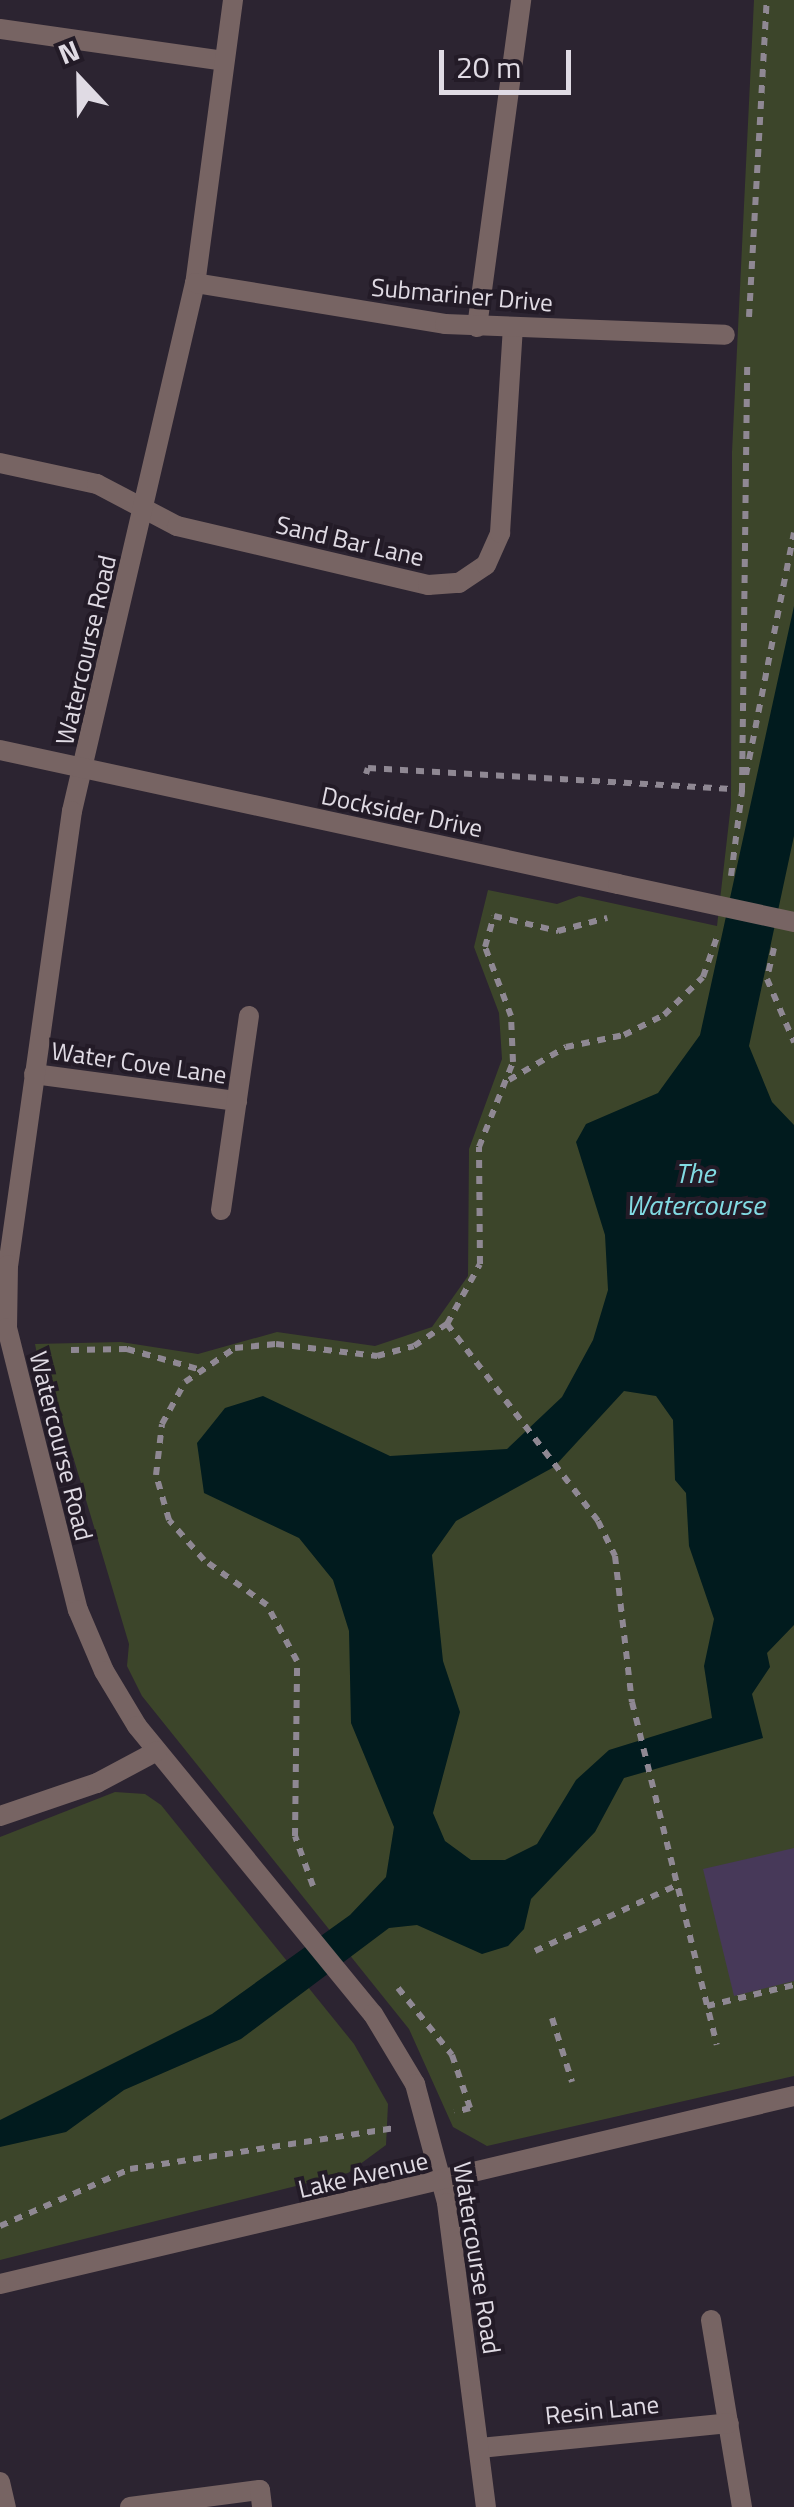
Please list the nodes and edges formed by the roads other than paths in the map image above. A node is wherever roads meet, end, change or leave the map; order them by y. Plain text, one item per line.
1 (233, 0) edge
2 (521, 0) edge
3 (0, 29) edge
4 (224, 61) junction
5 (195, 283) junction
6 (477, 326) junction
7 (512, 328) junction
8 (726, 335) dead end
9 (0, 463) edge
10 (145, 506) junction
11 (0, 750) edge
12 (83, 768) junction
13 (794, 922) edge
14 (248, 1016) dead end
15 (34, 1074) junction
16 (237, 1101) junction
17 (222, 1210) dead end
18 (3, 1299) edge
19 (156, 1751) junction
20 (0, 1816) edge
21 (794, 2096) edge
22 (442, 2182) junction
23 (0, 2284) edge
24 (711, 2320) dead end
25 (729, 2423) junction
26 (480, 2448) junction
27 (0, 2482) edge
28 (6, 2507) edge
29 (130, 2507) edge
30 (262, 2507) edge
31 (486, 2507) edge
32 (742, 2507) edge

1 - 4 street, Watercourse Road
2 - 6 street
3 - 4 street
4 - 5 street, Watercourse Road
5 - 6 street, Submariner Drive
5 - 10 street, Watercourse Road
6 - 7 street, Submariner Drive
7 - 8 street, Submariner Drive
7 - 10 street, Sand Bar Lane
9 - 10 street, Sand Bar Lane
10 - 12 street, Watercourse Road
11 - 12 street, Docksider Drive
12 - 13 street, Docksider Drive, bridge
12 - 15 street, Watercourse Road
14 - 16 street, Water Cove Lane
15 - 16 street, Water Cove Lane
15 - 18 street, Watercourse Road
16 - 17 street, Water Cove Lane
18 - 19 street, Watercourse Road
19 - 20 street
19 - 22 street, Watercourse Road
21 - 22 street, Lake Avenue
22 - 23 street, Lake Avenue
22 - 26 street, Watercourse Road
24 - 25 street
25 - 26 street, Resin Lane
25 - 32 street
26 - 31 street, Watercourse Road
27 - 28 street
29 - 30 street

